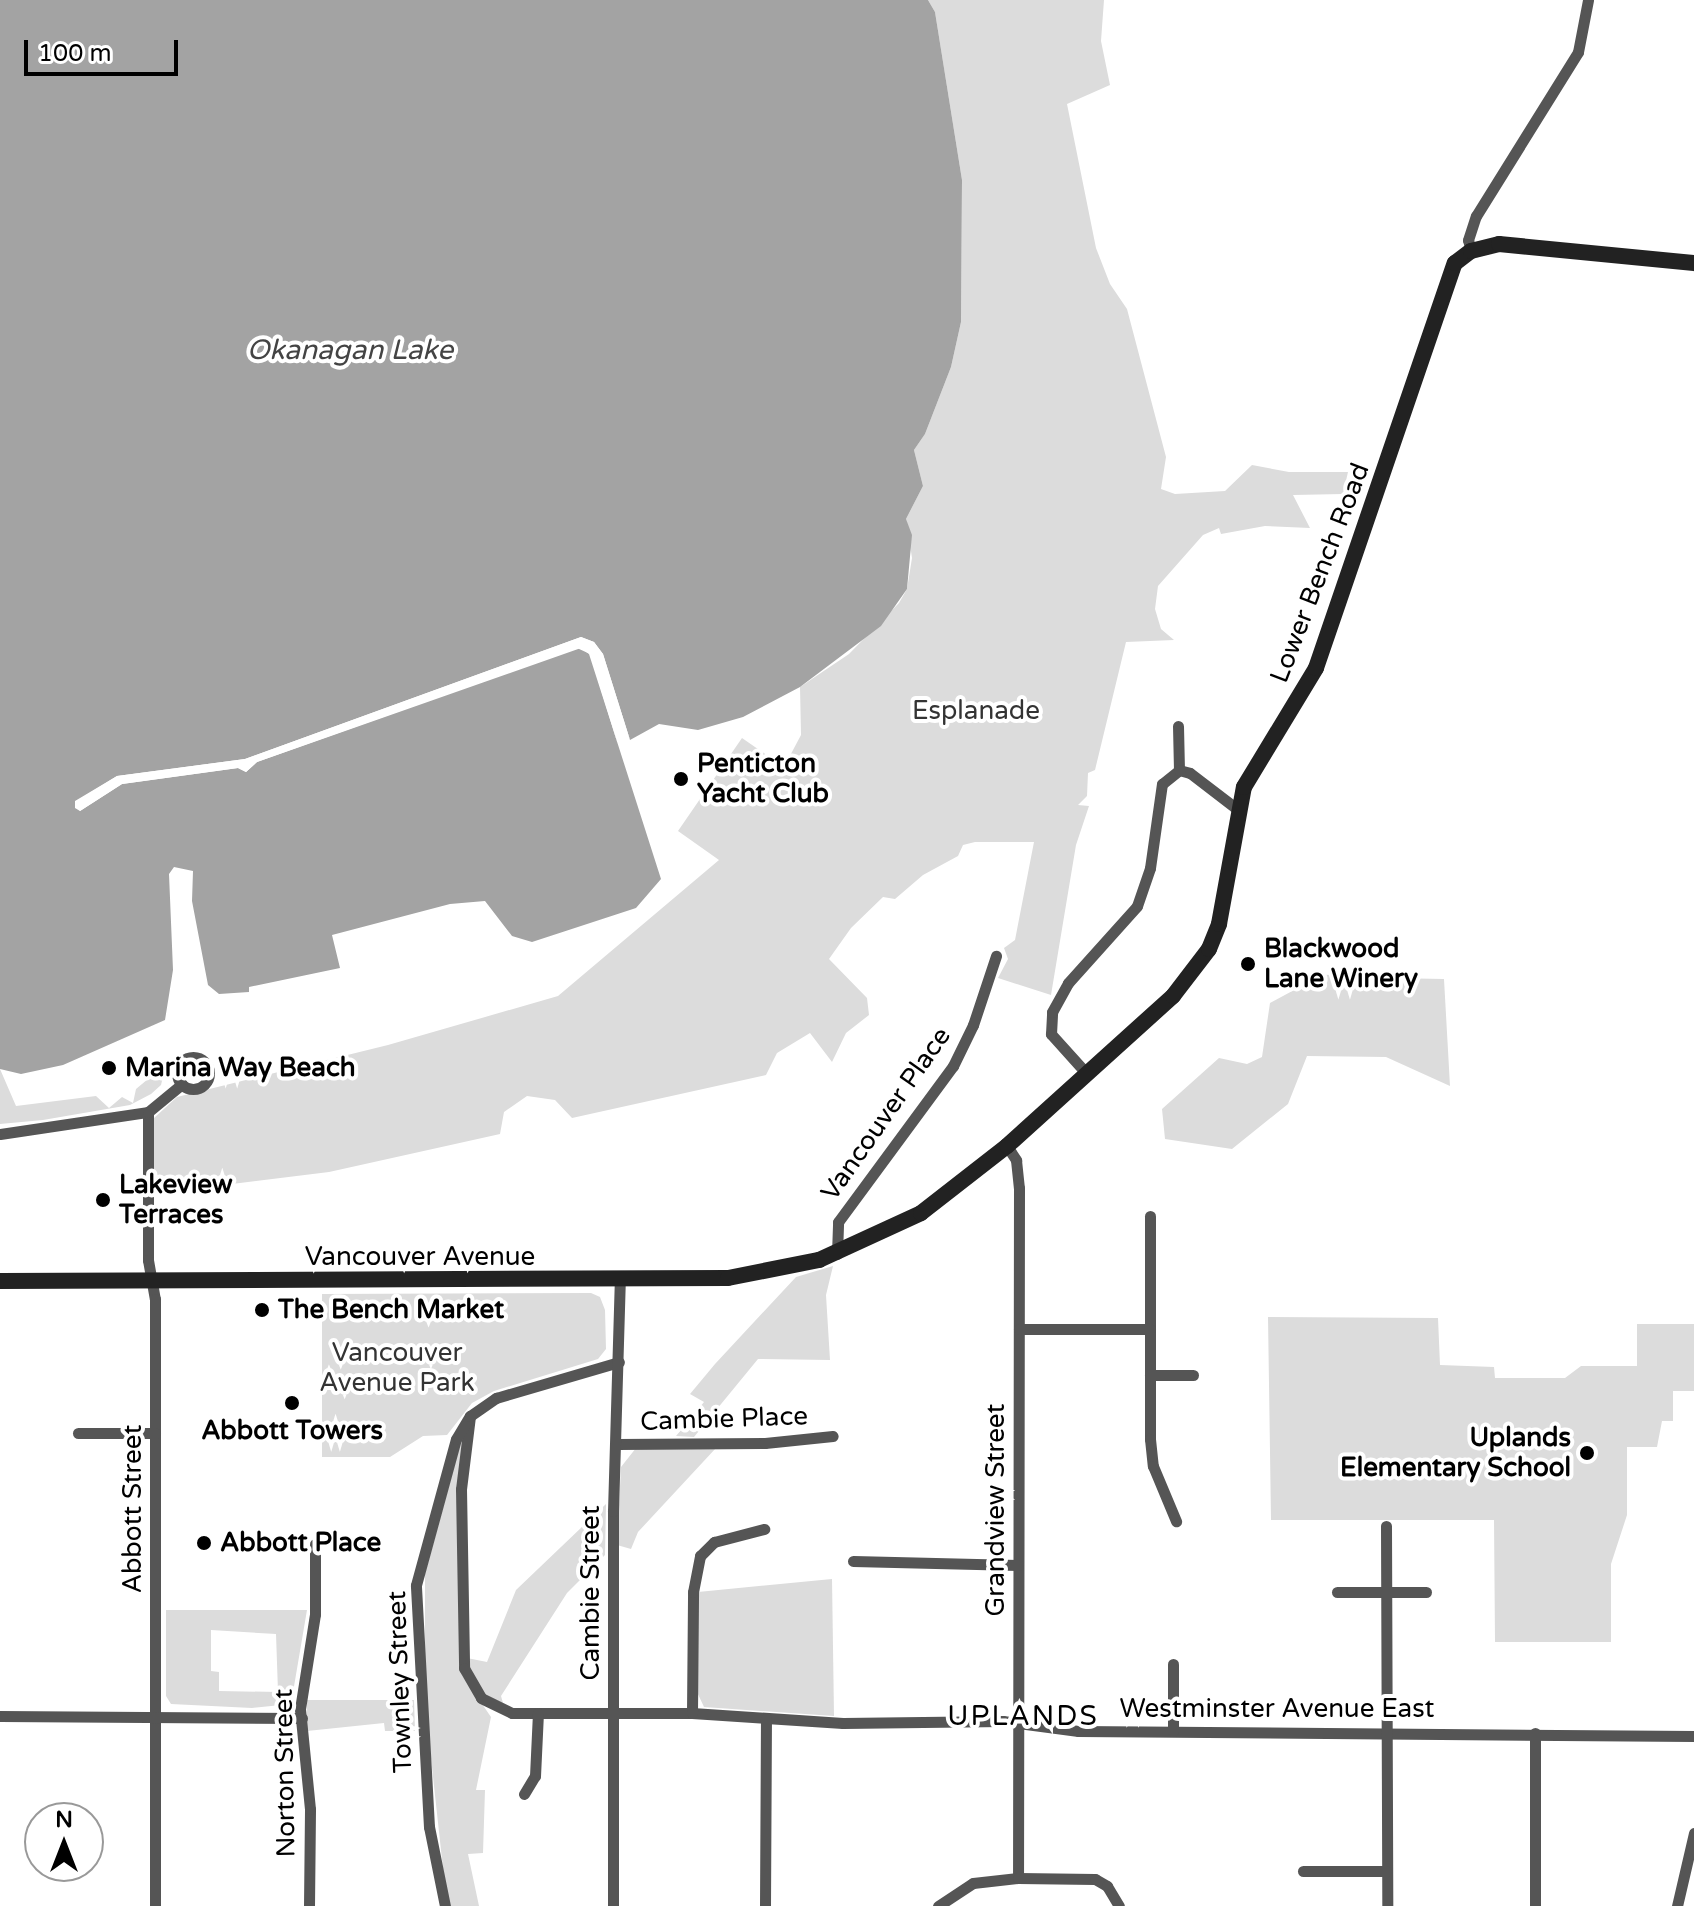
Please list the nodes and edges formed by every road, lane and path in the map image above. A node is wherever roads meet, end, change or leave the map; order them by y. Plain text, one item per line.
1 (1588, 0) edge
2 (1471, 251) junction
3 (1694, 263) edge
4 (1178, 726) dead end
5 (1179, 770) junction
6 (1237, 809) junction
7 (996, 956) dead end
8 (1087, 1074) junction
9 (182, 1084) dead end
10 (148, 1112) junction
11 (0, 1134) edge
12 (1007, 1146) junction
13 (1150, 1216) dead end
14 (837, 1254) junction
15 (620, 1280) junction
16 (0, 1281) edge
17 (152, 1281) junction
18 (1019, 1329) junction
19 (1150, 1329) junction
20 (619, 1362) junction
21 (1150, 1375) junction
22 (1193, 1375) dead end
23 (470, 1416) junction
24 (78, 1433) dead end
25 (155, 1433) junction
26 (833, 1436) dead end
27 (617, 1444) junction
28 (1176, 1521) dead end
29 (1386, 1526) dead end
30 (764, 1529) dead end
31 (315, 1544) dead end
32 (853, 1561) dead end
33 (1018, 1565) junction
34 (1337, 1592) dead end
35 (1426, 1592) dead end
36 (1386, 1593) junction
37 (1173, 1664) dead end
38 (613, 1711) junction
39 (538, 1713) junction
40 (692, 1713) junction
41 (0, 1716) edge
42 (155, 1718) junction
43 (302, 1718) junction
44 (766, 1718) junction
45 (1017, 1723) junction
46 (1173, 1731) junction
47 (1386, 1732) junction
48 (1535, 1733) junction
49 (1694, 1736) edge
50 (524, 1794) dead end
51 (1694, 1833) edge
52 (1303, 1871) dead end
53 (1386, 1871) junction
54 (1018, 1878) junction
55 (155, 1906) edge
56 (309, 1906) edge
57 (445, 1906) edge
58 (613, 1906) edge
59 (765, 1906) edge
60 (938, 1906) edge
61 (1119, 1906) edge
62 (1387, 1906) edge
63 (1535, 1906) edge
64 (1677, 1906) edge

1 - 2 street, Lower Bench Road
2 - 3 street
2 - 6 street, Lower Bench Road
4 - 5 street
5 - 6 street
5 - 8 street
6 - 8 street, Lower Bench Road
7 - 14 street, Vancouver Place
8 - 12 street, Lower Bench Road
9 - 10 street
10 - 11 street
10 - 17 street, Abbott Street
12 - 14 street, Lower Bench Road
12 - 18 street, Grandview Street
13 - 19 street
14 - 15 street, Vancouver Avenue
15 - 17 street, Vancouver Avenue
15 - 20 street, Cambie Street
16 - 17 street, Vancouver Avenue
17 - 25 street, Abbott Street
18 - 19 street
18 - 33 street, Grandview Street
19 - 21 street
20 - 23 street
20 - 27 street, Cambie Street
21 - 22 street
21 - 28 street
23 - 39 street, Westminster Avenue East
23 - 57 street, Townley Street
24 - 25 street
25 - 42 street, Abbott Street
26 - 27 street, Cambie Place
27 - 38 street, Cambie Street
29 - 36 street
30 - 40 street
31 - 43 street, Norton Street
32 - 33 street
33 - 45 street, Grandview Street
34 - 36 street
35 - 36 street
36 - 47 street
37 - 46 street
38 - 39 street, Westminster Avenue East
38 - 40 street, Westminster Avenue East
38 - 58 street, Cambie Street
39 - 50 street
40 - 44 street, Westminster Avenue East
41 - 42 street
42 - 43 street
42 - 55 street, Abbott Street
43 - 56 street, Norton Street
44 - 45 street, Westminster Avenue East
44 - 59 street
45 - 46 street, Westminster Avenue East
45 - 54 street, Grandview Street
46 - 47 street, Westminster Avenue East
47 - 48 street, Westminster Avenue East
47 - 53 street
48 - 49 street, Westminster Avenue East
48 - 63 street
51 - 64 street
52 - 53 street
53 - 62 street
54 - 60 street
54 - 61 street

